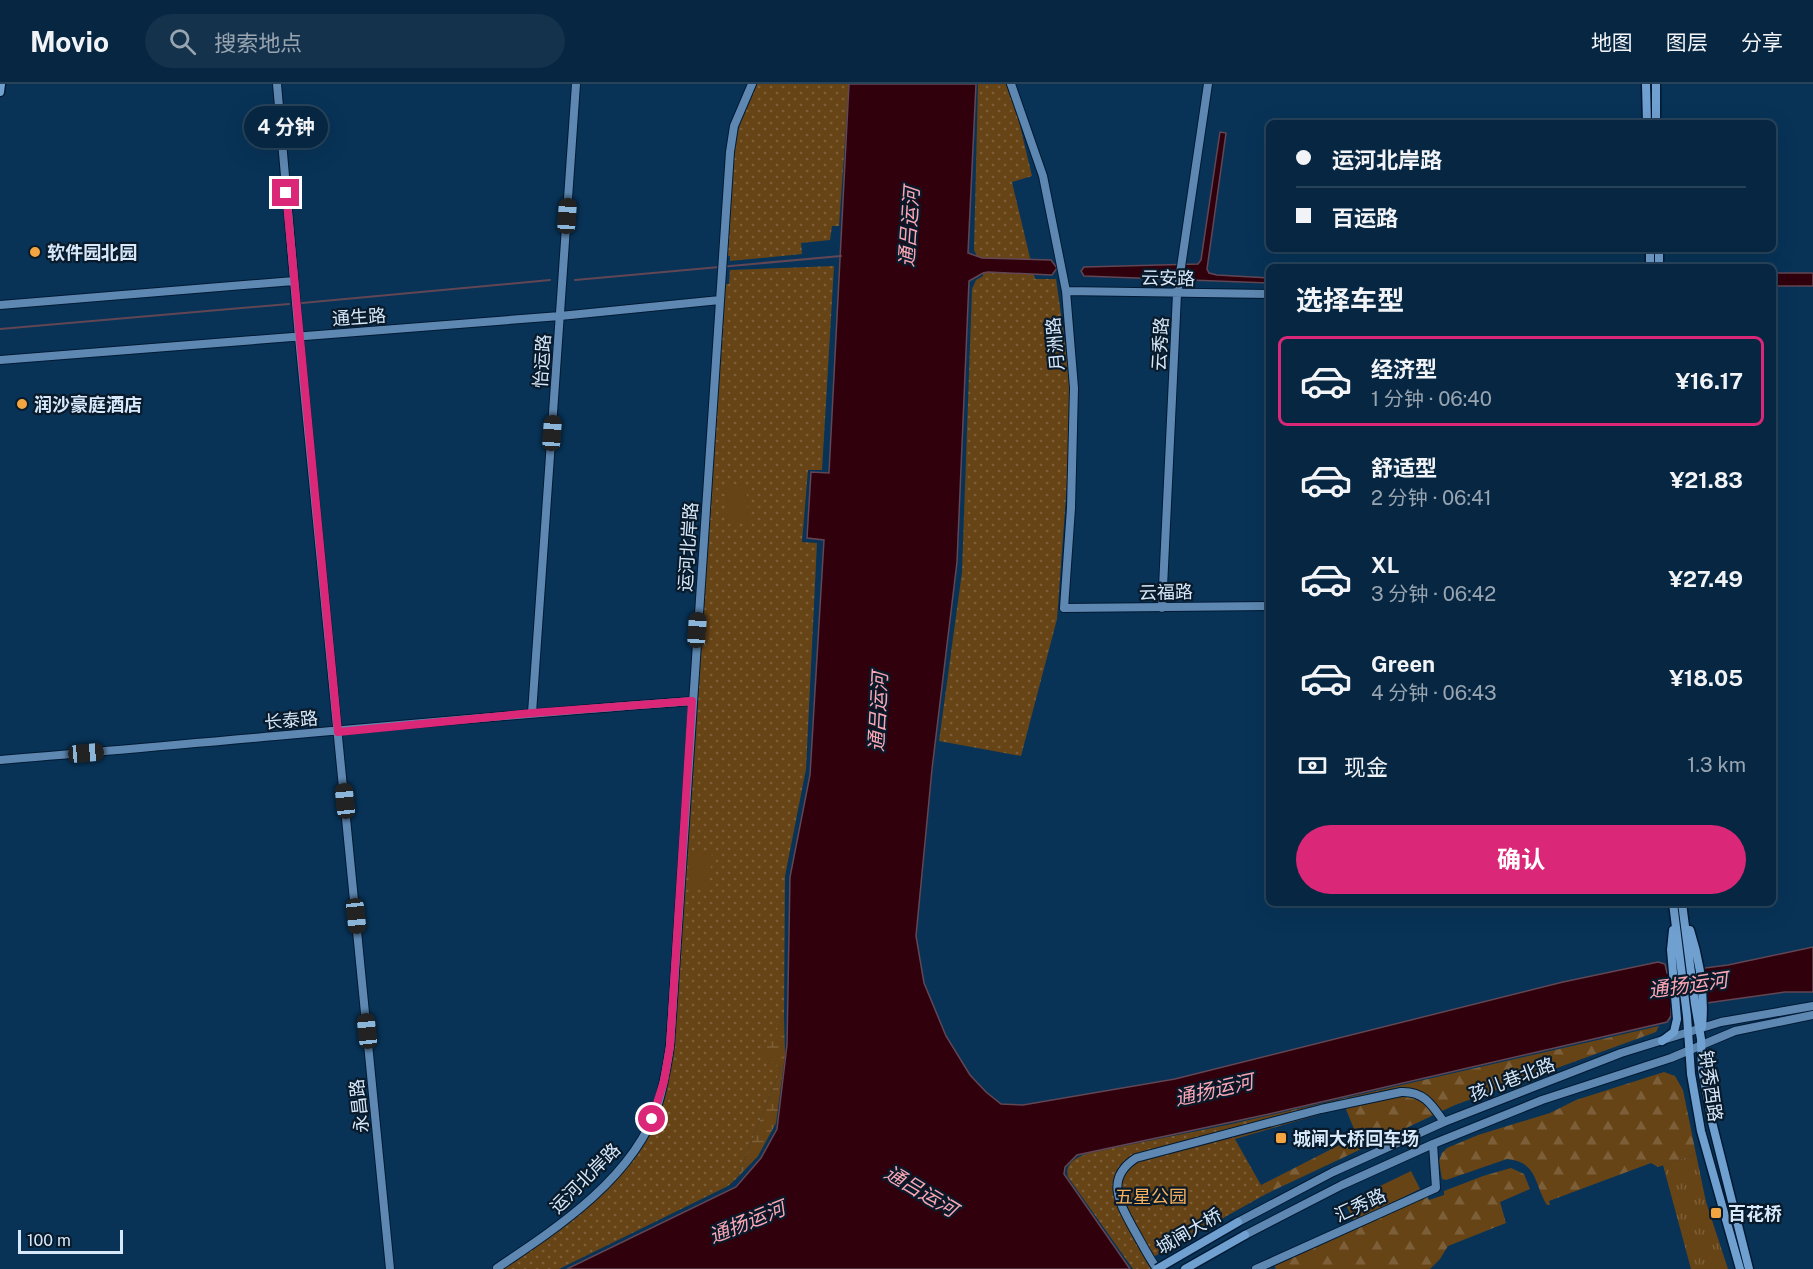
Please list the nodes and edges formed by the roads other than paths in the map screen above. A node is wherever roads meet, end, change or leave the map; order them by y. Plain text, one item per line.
1 (1, 84) edge
2 (277, 84) edge
3 (576, 84) edge
4 (752, 84) edge
5 (1011, 84) edge
6 (1208, 84) edge
7 (1646, 84) edge
8 (1656, 84) edge
9 (0, 92) edge
10 (1647, 120) edge
11 (1656, 120) edge
12 (294, 281) junction
13 (1066, 291) junction
14 (1177, 294) junction
15 (1266, 294) edge
16 (720, 300) junction
17 (0, 305) edge
18 (560, 316) junction
19 (299, 337) junction
20 (0, 360) edge
21 (1266, 606) edge
22 (1064, 608) joint
23 (1162, 608) junction
24 (692, 701) junction
25 (532, 713) junction
26 (338, 732) junction
27 (0, 760) edge
28 (1678, 907) edge
29 (1686, 971) junction
30 (1690, 1005) junction
31 (1813, 1006) edge
32 (1813, 1016) edge
33 (1701, 1028) junction
34 (1687, 1032) junction
35 (1662, 1041) junction
36 (1701, 1042) junction
37 (1689, 1051) junction
38 (1444, 1122) junction
39 (1433, 1144) junction
40 (1238, 1222) joint
41 (1245, 1235) joint
42 (390, 1267) edge
43 (497, 1268) edge
44 (1157, 1269) edge
45 (1185, 1269) edge
46 (1256, 1269) edge
47 (1740, 1269) edge
48 (1749, 1269) edge

1 - 9 main road
2 - 12 street, 永昌路
3 - 18 street, 怡运路
4 - 16 street, 运河北岸路
5 - 13 street, 月洲路
6 - 14 street, 云秀路
7 - 10 main road
8 - 11 main road
12 - 17 street
12 - 19 street, 永昌路
13 - 14 street, 云安路
13 - 22 street, 月洲路
14 - 15 street, 云安路
14 - 23 street, 云秀路
16 - 18 street, 通生路
16 - 24 street, 运河北岸路
18 - 19 street, 通生路
18 - 25 street, 怡运路
19 - 20 street, 通生路
19 - 26 street, 永昌路
21 - 23 street, 云福路
22 - 23 street, 云福路
24 - 25 street, 长泰路
24 - 43 street, 运河北岸路
25 - 26 street, 长泰路
26 - 27 street, 长泰路
26 - 42 street, 永昌路
28 - 29 main road, 钟秀西路
28 - 29 main road
29 - 30 main road, 钟秀西路
29 - 30 main road
30 - 33 main road, 钟秀西路
30 - 34 main road, 钟秀西路
30 - 35 main road
31 - 33 street, 孩儿巷北路
32 - 36 street, 孩儿巷北路
33 - 34 street, 孩儿巷北路
33 - 36 main road, 钟秀西路
34 - 35 street, 孩儿巷北路
34 - 37 main road, 钟秀西路
35 - 38 street, 孩儿巷北路
36 - 37 street, 孩儿巷北路
36 - 48 main road, 钟秀西路
37 - 39 street, 孩儿巷北路
37 - 47 main road, 钟秀西路
38 - 40 street, 孩儿巷北路
38 - 44 street
39 - 41 street, 孩儿巷北路
39 - 46 street, 汇秀路
40 - 44 main road, 城闸大桥, bridge
41 - 45 main road, 城闸大桥

